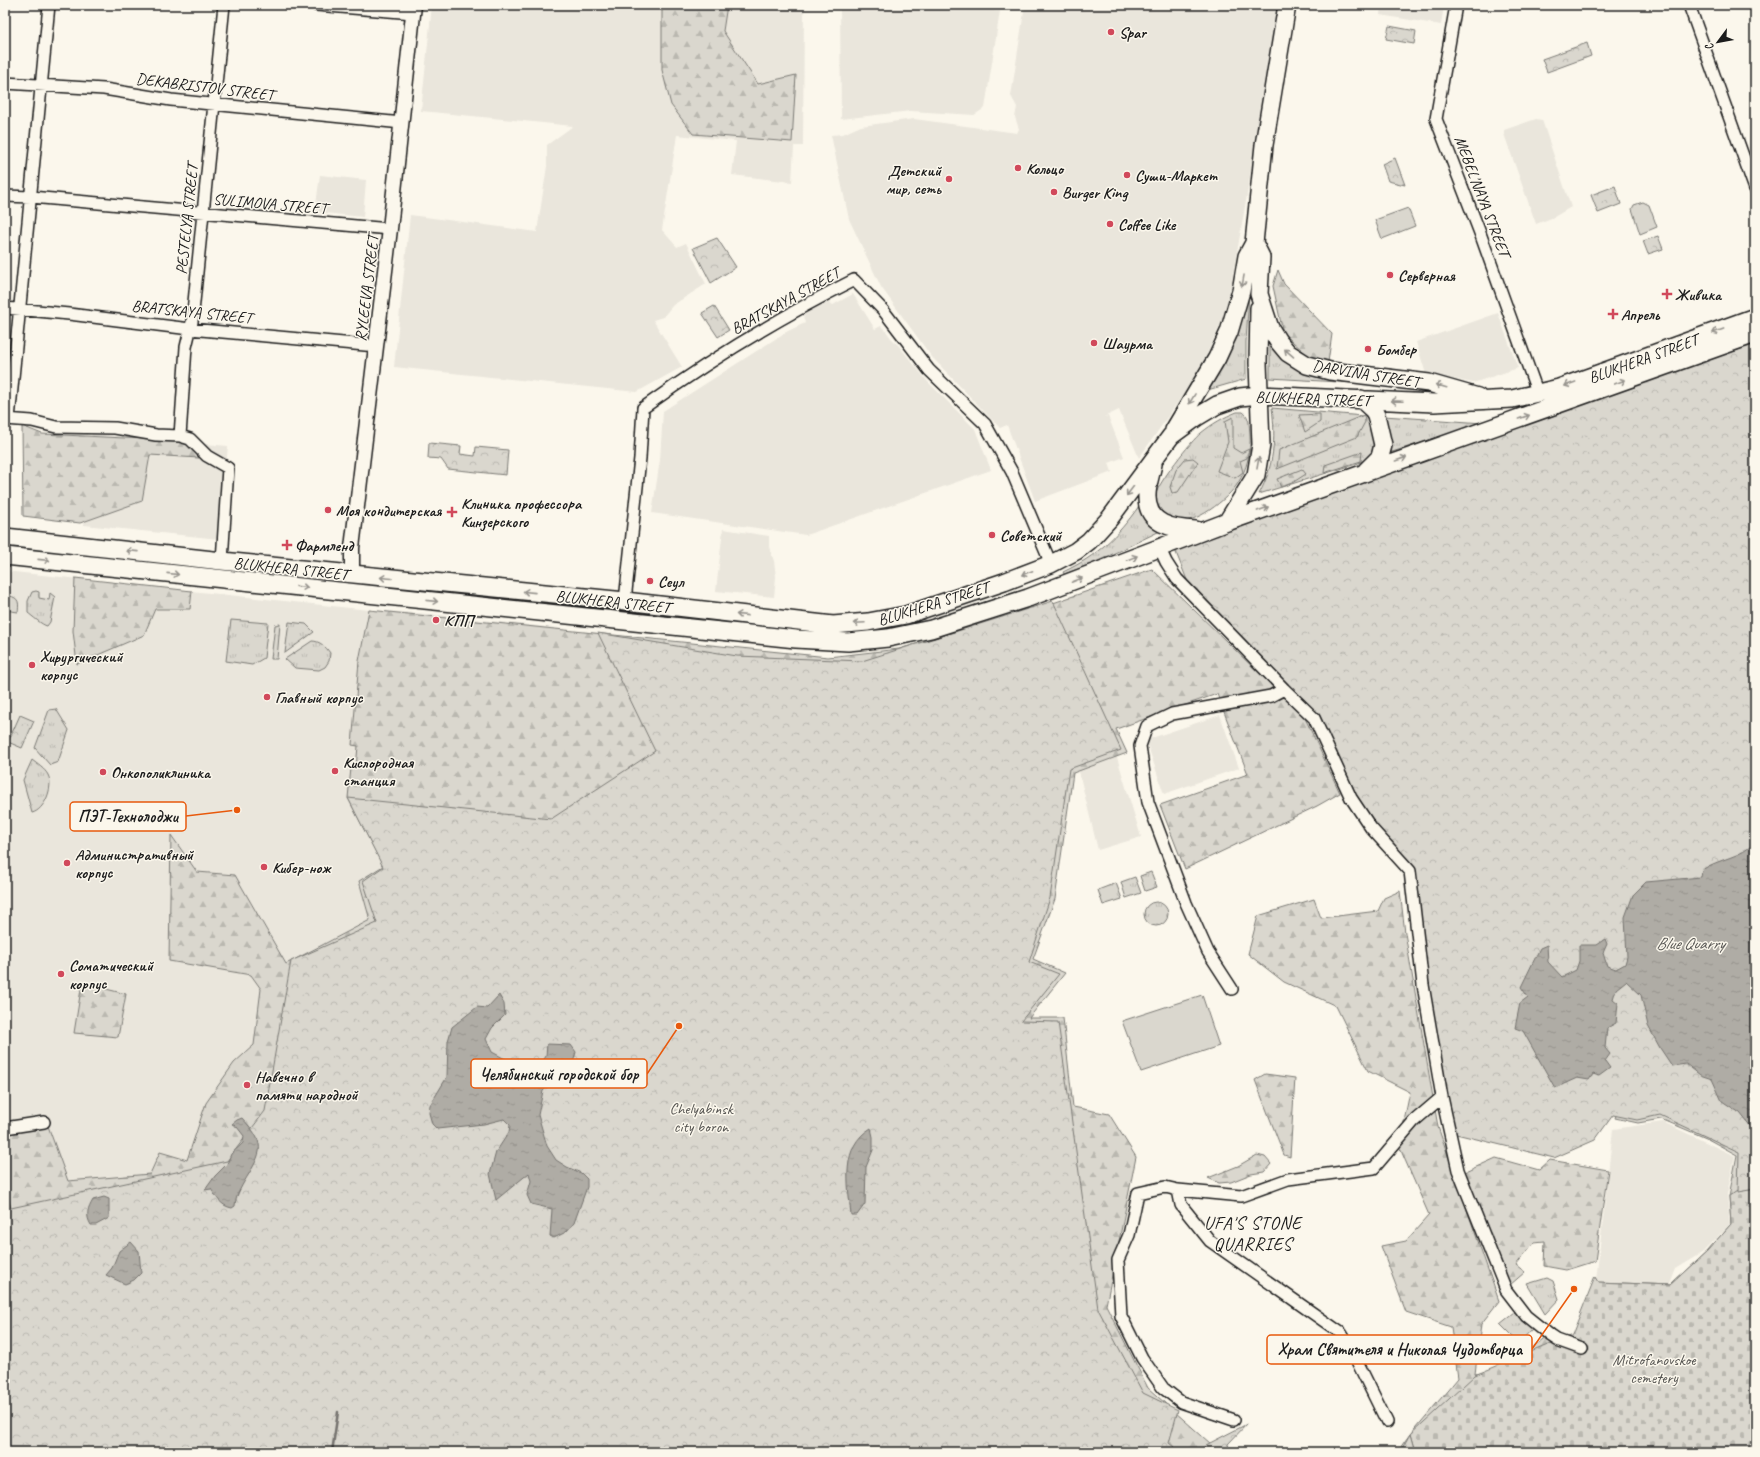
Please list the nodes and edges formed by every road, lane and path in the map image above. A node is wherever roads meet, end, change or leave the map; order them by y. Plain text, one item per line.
1 (49, 5) edge
2 (224, 5) edge
3 (316, 5) edge
4 (1287, 5) edge
5 (1456, 5) edge
6 (1688, 5) edge
7 (413, 9) edge
8 (5, 83) edge
9 (41, 86) junction
10 (213, 104) junction
11 (402, 123) junction
12 (1755, 189) edge
13 (5, 196) edge
14 (31, 197) junction
15 (204, 213) junction
16 (390, 229) junction
17 (1254, 244) junction
18 (1259, 294) junction
19 (5, 308) edge
20 (18, 309) junction
21 (1755, 317) edge
22 (190, 329) junction
23 (1755, 334) edge
24 (376, 346) junction
25 (1538, 394) junction
26 (1259, 395) junction
27 (1361, 399) junction
28 (1492, 401) junction
29 (7, 419) edge
30 (180, 436) junction
31 (1171, 436) junction
32 (1154, 460) junction
33 (1364, 472) junction
34 (1226, 522) junction
35 (1202, 530) junction
36 (5, 537) edge
37 (1159, 547) junction
38 (5, 556) edge
39 (222, 561) junction
40 (1050, 564) junction
41 (352, 574) junction
42 (349, 593) junction
43 (625, 602) junction
44 (1284, 689) junction
45 (1232, 988) dead end
46 (1442, 1097) junction
47 (44, 1122) dead end
48 (5, 1128) edge
49 (1178, 1190) junction
50 (1582, 1349) dead end
51 (1234, 1420) dead end
52 (1388, 1422) dead end

1 - 9 street
2 - 10 street, PESTELYA STREET
3 - 7 street
4 - 17 main road, DARVINA STREET
5 - 25 street, MEBEL'NAYA STREET
6 - 12 street
7 - 11 street, RYLEEVA STREET
8 - 9 street, DEKABRISTOV STREET
9 - 10 street, DEKABRISTOV STREET
9 - 14 street
10 - 11 street, DEKABRISTOV STREET
10 - 15 street, PESTELYA STREET
11 - 16 street, RYLEEVA STREET
13 - 14 street, SULIMOVA STREET
14 - 15 street, SULIMOVA STREET
14 - 20 street
15 - 16 street, SULIMOVA STREET
15 - 22 street, PESTELYA STREET
16 - 24 street, RYLEEVA STREET
17 - 18 main road, DARVINA STREET
17 -> 31 main road, DARVINA STREET
18 - 26 main road
28 -> 18 main road, DARVINA STREET
19 - 20 street, BRATSKAYA STREET
20 - 22 street, BRATSKAYA STREET
20 - 29 street
21 -> 25 main road, BLUKHERA STREET
22 - 24 street, BRATSKAYA STREET
22 - 30 street, PESTELYA STREET
33 -> 23 main road, BLUKHERA STREET
24 - 41 street, RYLEEVA STREET
25 - 28 main road, BLUKHERA STREET
26 - 27 main road, BLUKHERA STREET
26 - 31 main road, BLUKHERA STREET
34 -> 26 main road
28 -> 27 main road, BLUKHERA STREET
27 - 33 main road
29 - 30 street
30 - 39 street
31 - 32 main road, BLUKHERA STREET
32 - 35 main road
32 -> 40 main road, BLUKHERA STREET
34 -> 33 main road, BLUKHERA STREET
34 - 35 main road, BLUKHERA STREET
35 - 37 main road, BLUKHERA STREET
39 -> 36 main road, BLUKHERA STREET
42 -> 37 main road, BLUKHERA STREET
37 - 44 street
38 -> 42 main road, BLUKHERA STREET
39 - 41 main road, BLUKHERA STREET
40 -> 43 main road, BLUKHERA STREET
40 - 43 street, BRATSKAYA STREET
41 - 42 main road
43 -> 41 main road, BLUKHERA STREET
44 - 45 street
44 - 46 street
46 - 49 street
46 - 50 street
47 - 48 street
49 - 51 street
49 - 52 street

